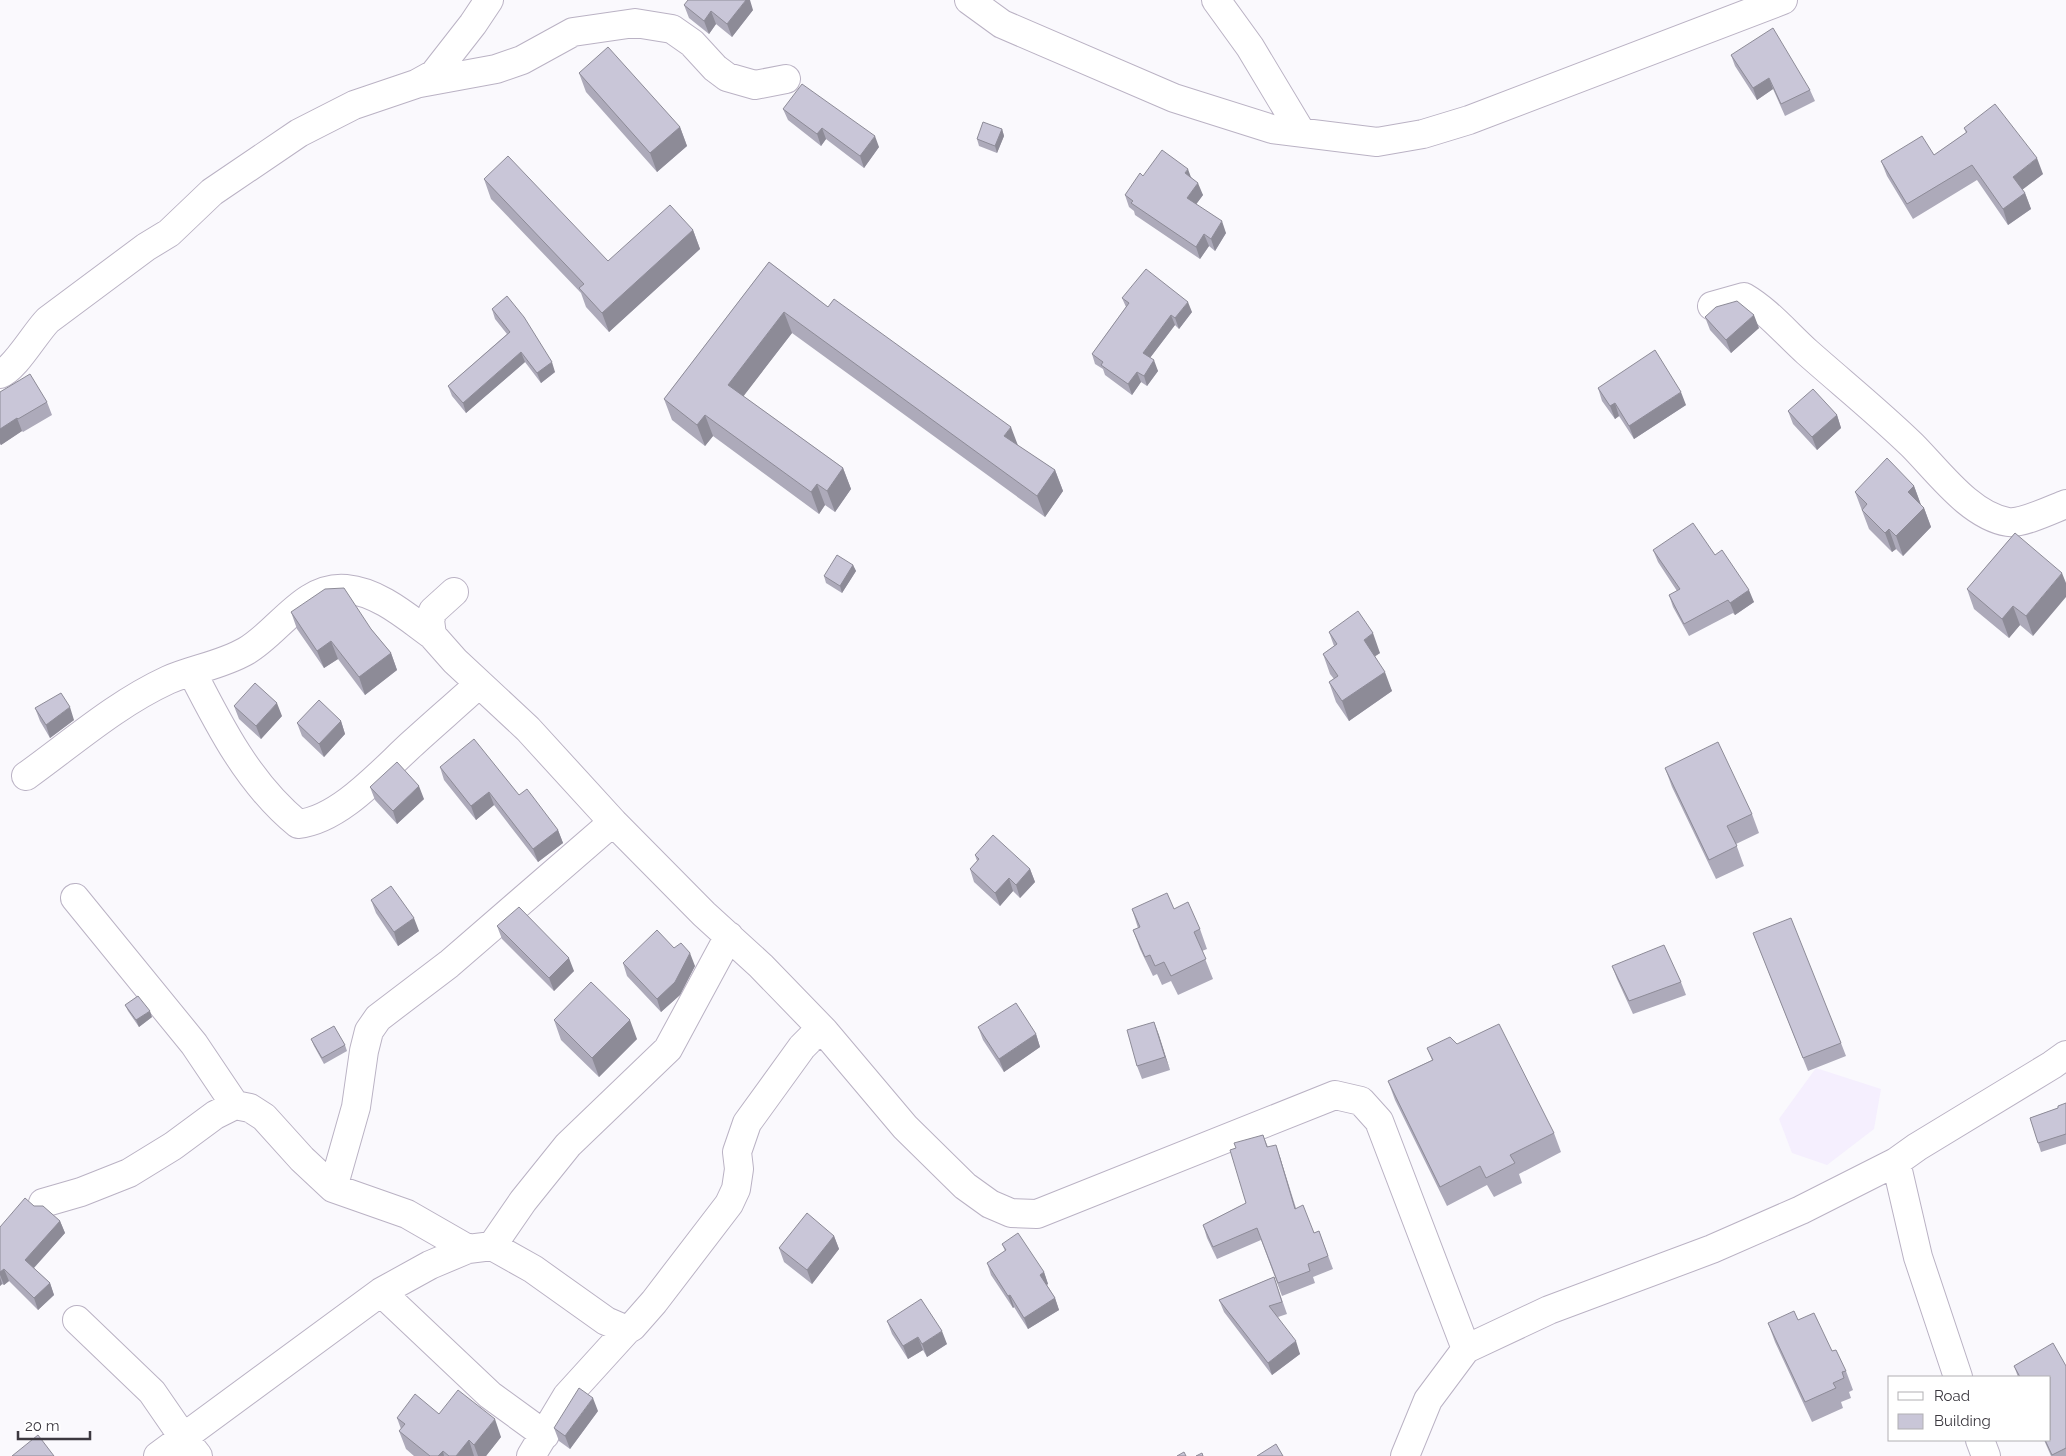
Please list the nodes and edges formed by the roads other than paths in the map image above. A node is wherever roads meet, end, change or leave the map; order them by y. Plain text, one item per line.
1 (489, 0) edge
2 (969, 0) edge
3 (1216, 0) edge
4 (1781, 0) edge
5 (786, 79) dead end
6 (416, 84) junction
7 (1301, 132) junction
8 (1712, 306) dead end
9 (0, 374) edge
10 (2066, 504) edge
11 (454, 592) dead end
12 (432, 635) junction
13 (192, 672) junction
14 (479, 684) junction
15 (26, 776) dead end
16 (613, 822) junction
17 (75, 898) dead end
18 (729, 936) junction
19 (824, 1031) junction
20 (2066, 1055) edge
21 (236, 1106) junction
22 (1896, 1162) junction
23 (333, 1188) junction
24 (43, 1203) dead end
25 (480, 1247) junction
26 (381, 1292) junction
27 (77, 1320) dead end
28 (628, 1330) junction
29 (1466, 1349) junction
30 (1958, 1376) edge
31 (1980, 1441) edge
32 (538, 1445) edge
33 (190, 1447) edge
34 (158, 1456) edge
35 (1405, 1456) edge
36 (1986, 1456) edge

1 - 6 street
2 - 7 street
3 - 7 street
4 - 7 street
5 - 6 street
6 - 9 street
8 - 10 street
11 - 12 street
12 - 13 street
12 - 14 street
13 - 14 street
13 - 15 street
14 - 16 street
16 - 18 street
16 - 23 street
17 - 21 street
18 - 19 street
18 - 25 street
19 - 28 street
19 - 29 street
20 - 22 street
21 - 23 street
21 - 24 street
22 - 29 street
22 - 30 street
23 - 25 street
25 - 26 street
25 - 28 street
26 - 32 street
26 - 33 street
27 - 33 street
28 - 32 street
29 - 35 street
31 - 36 street
33 - 34 street

